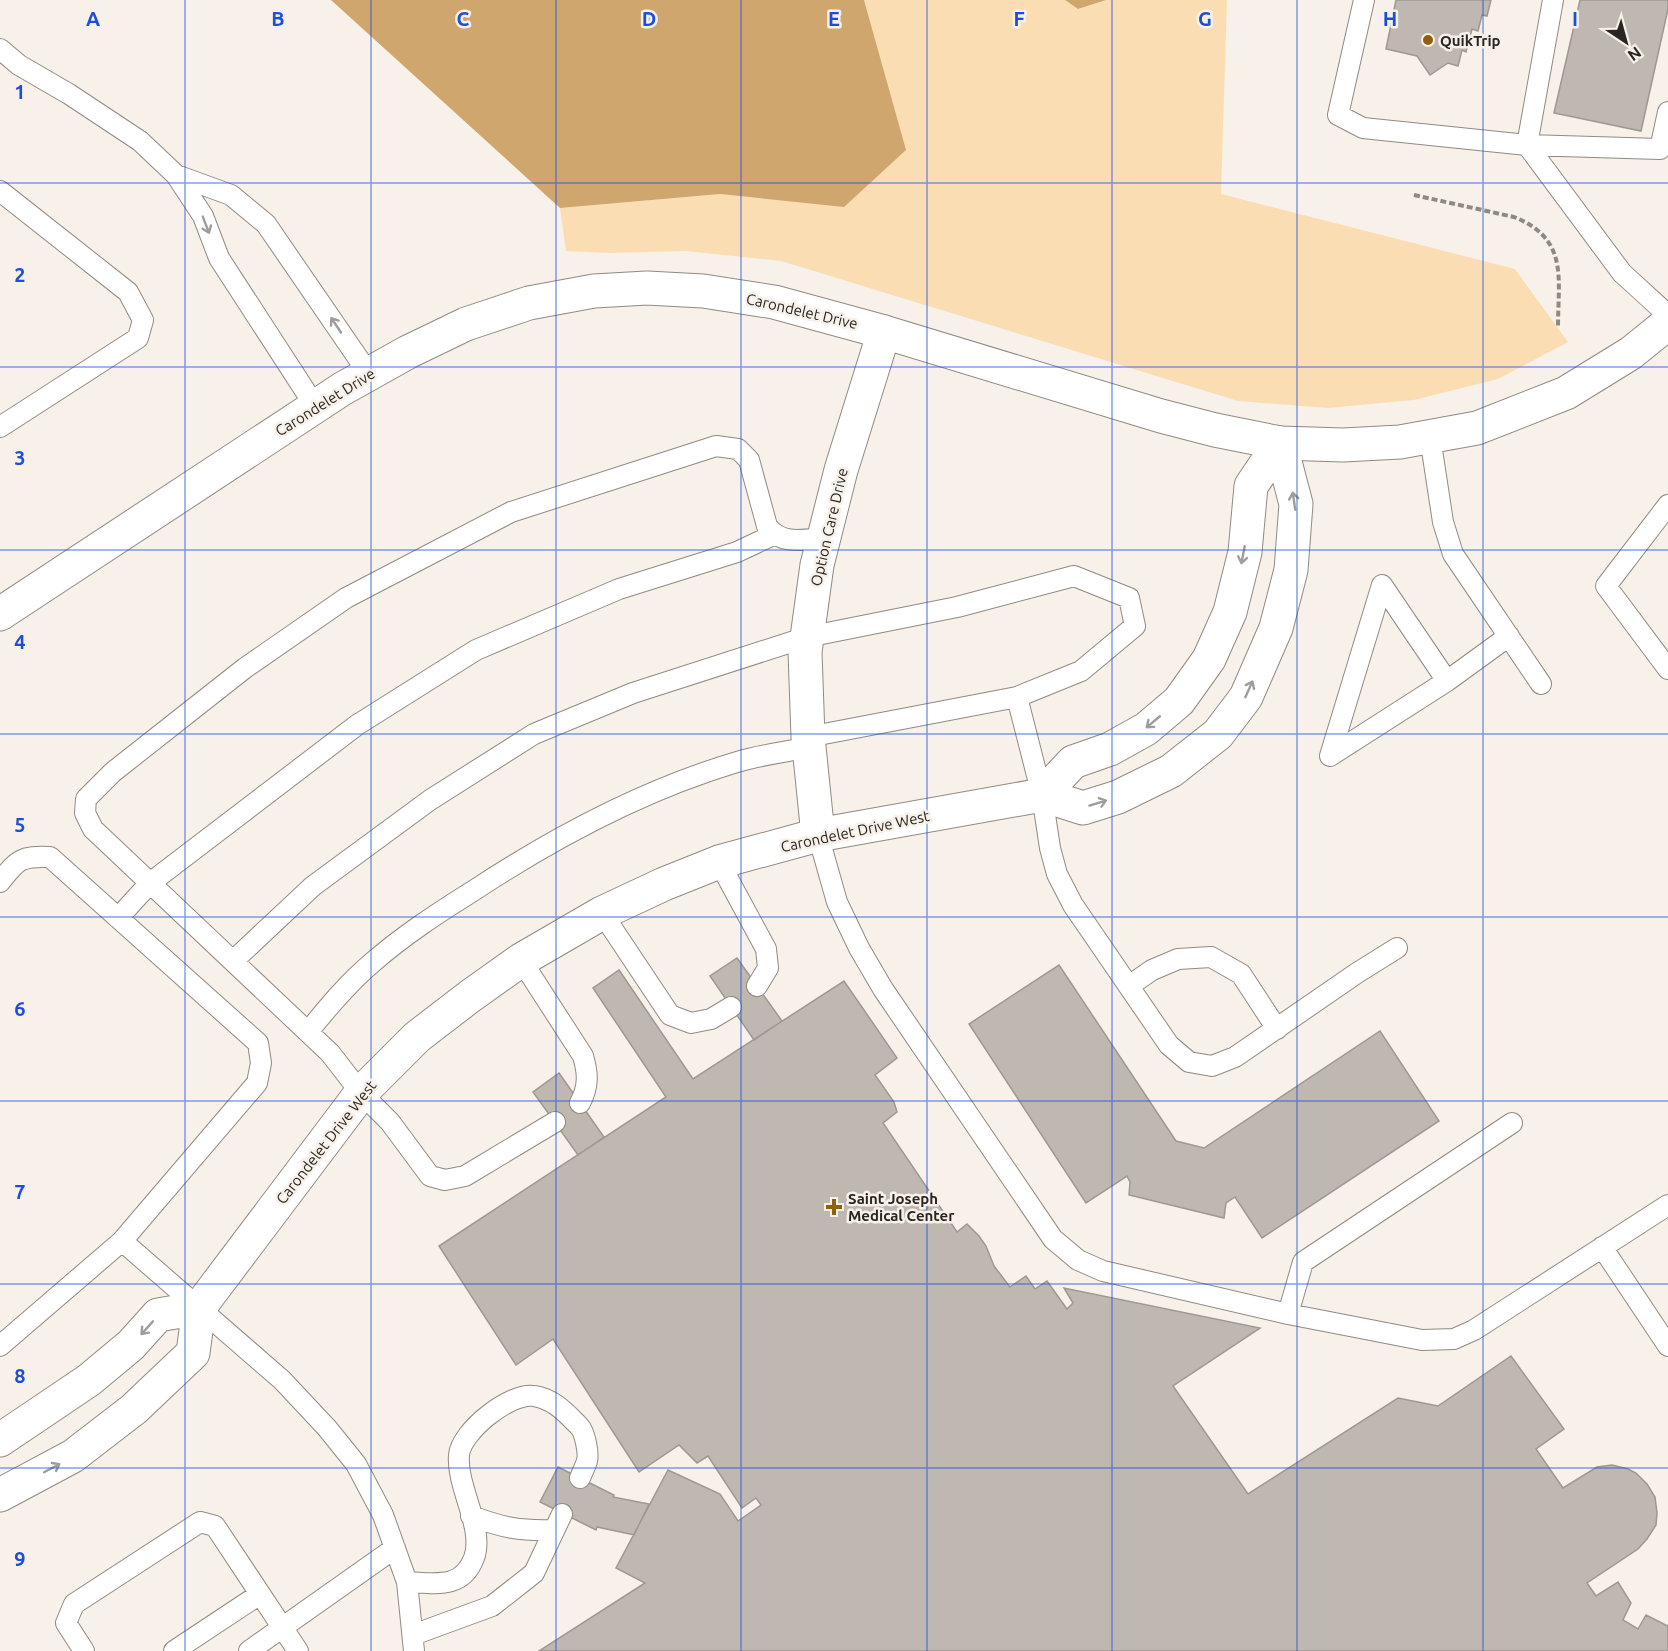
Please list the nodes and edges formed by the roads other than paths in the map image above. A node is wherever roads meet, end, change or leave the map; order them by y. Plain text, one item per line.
1 (1364, 0) edge
2 (1553, 0) edge
3 (0, 49) edge
4 (1668, 112) edge
5 (1527, 145) junction
6 (176, 175) junction
7 (0, 191) edge
8 (1668, 315) edge
9 (1668, 323) edge
10 (884, 332) junction
11 (369, 374) junction
12 (315, 406) junction
13 (0, 427) edge
14 (1430, 437) junction
15 (1280, 443) junction
16 (1668, 505) edge
17 (773, 535) junction
18 (824, 538) junction
19 (0, 614) edge
20 (1509, 636) junction
21 (807, 637) junction
22 (1668, 669) edge
23 (1447, 681) junction
24 (1541, 684) dead end
25 (1017, 697) junction
26 (808, 742) junction
27 (1042, 795) junction
28 (818, 835) junction
29 (719, 862) junction
30 (0, 882) edge
31 (150, 883) junction
32 (602, 913) junction
33 (118, 918) junction
34 (1397, 948) dead end
35 (521, 960) junction
36 (233, 961) junction
37 (757, 986) dead end
38 (1129, 986) junction
39 (731, 1007) dead end
40 (1277, 1029) junction
41 (308, 1032) junction
42 (361, 1093) junction
43 (580, 1103) dead end
44 (555, 1122) dead end
45 (1512, 1123) dead end
46 (1668, 1205) edge
47 (122, 1240) junction
48 (1602, 1247) junction
49 (199, 1308) junction
50 (1288, 1314) junction
51 (0, 1346) edge
52 (1668, 1346) edge
53 (0, 1440) edge
54 (580, 1478) dead end
55 (0, 1495) edge
56 (471, 1516) junction
57 (395, 1548) junction
58 (407, 1582) junction
59 (260, 1594) junction
60 (282, 1627) junction
61 (413, 1643) edge
62 (84, 1651) edge
63 (174, 1651) edge
64 (249, 1651) edge
65 (298, 1651) edge

1 - 5 lane
2 - 5 lane
3 - 6 lane
4 - 5 lane
5 - 8 lane
11 -> 6 lane
6 -> 12 lane
7 - 13 lane
9 - 14 street
10 - 11 street, Carondelet Drive
10 - 15 street, Carondelet Drive
10 - 18 street, Option Care Drive
11 - 12 street, Carondelet Drive
12 - 19 street, Carondelet Drive
14 - 15 street
14 - 20 lane
15 -> 27 street
27 -> 15 street, Carondelet Drive West
16 - 22 lane
17 - 18 lane
17 - 31 lane
17 - 31 lane
18 - 21 street, Option Care Drive
20 - 23 lane
20 - 24 lane
21 - 25 lane
21 - 26 street, Option Care Drive
21 - 36 lane
23 - 23 lane
25 - 26 lane
25 - 27 lane
26 - 28 street, Option Care Drive
26 - 41 lane
27 - 28 street, Carondelet Drive West
27 - 38 lane
28 - 29 street, Carondelet Drive West
28 - 50 lane
29 - 32 street, Carondelet Drive West
29 - 37 lane
30 - 33 lane
31 - 33 lane
31 - 36 lane
32 - 35 street, Carondelet Drive West
32 - 39 lane
33 - 47 lane
34 - 40 lane
35 - 42 street, Carondelet Drive West
35 - 43 lane
36 - 41 lane
38 - 40 lane
38 - 40 lane
41 - 42 lane
42 - 44 lane
42 - 49 street, Carondelet Drive West
45 - 50 lane
46 - 48 lane
47 - 49 lane
47 - 51 lane
48 - 50 lane
48 - 52 lane
49 -> 53 street
55 -> 49 street, Carondelet Drive West
49 - 57 lane
54 - 56 lane
56 - 58 lane
56 - 61 lane
57 - 58 lane
57 - 60 lane
58 - 61 lane
59 - 60 lane
59 - 62 lane
59 - 63 lane
60 - 64 lane
60 - 65 lane

